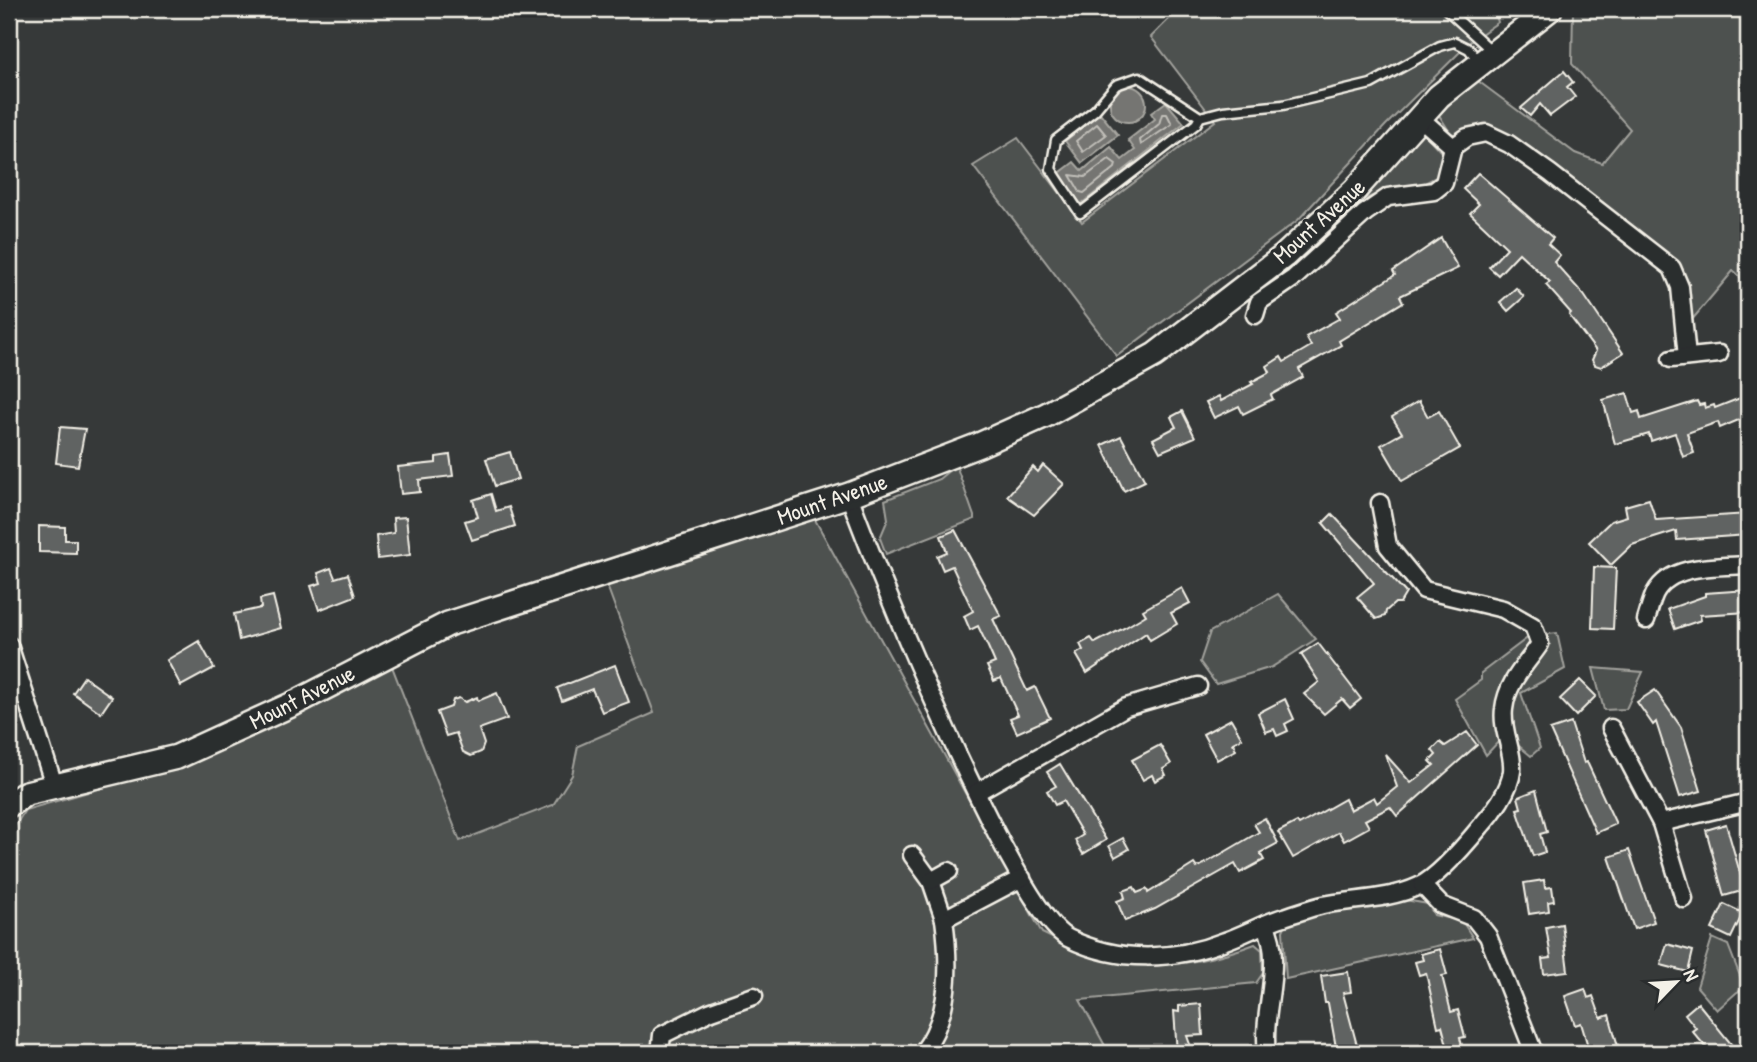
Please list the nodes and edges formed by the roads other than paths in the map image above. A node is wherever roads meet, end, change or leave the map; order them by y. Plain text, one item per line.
1 (1446, 9) edge
2 (1550, 9) edge
3 (1486, 57) junction
4 (1200, 117) junction
5 (1420, 118) junction
6 (1453, 147) junction
7 (1255, 315) dead end
8 (1719, 354) dead end
9 (849, 495) junction
10 (1380, 503) dead end
11 (1748, 565) edge
12 (1646, 620) dead end
13 (9, 645) edge
14 (1198, 686) dead end
15 (1611, 728) dead end
16 (54, 785) junction
17 (977, 792) junction
18 (1748, 802) edge
19 (9, 805) edge
20 (1661, 823) junction
21 (912, 855) dead end
22 (949, 871) dead end
23 (1022, 878) junction
24 (931, 881) junction
25 (1422, 885) junction
26 (1684, 899) dead end
27 (944, 919) junction
28 (1265, 924) junction
29 (754, 996) dead end
30 (660, 1053) edge
31 (922, 1053) edge
32 (1267, 1053) edge
33 (1534, 1053) edge

1 - 3 lane
2 - 3 street, Mount Avenue
3 - 4 lane
3 - 5 street, Mount Avenue
4 - 4 lane
5 - 6 street
5 - 9 street, Mount Avenue
6 - 7 street
6 - 8 street
9 - 16 street, Mount Avenue
9 - 17 street
10 - 25 street
11 - 12 street
13 - 16 street
14 - 17 street
15 - 20 street
16 - 19 street, Mount Avenue
17 - 23 street
18 - 20 street
20 - 26 street
21 - 24 street
22 - 24 street
23 - 27 street
23 - 28 street
24 - 27 street
25 - 28 street
25 - 33 street
27 - 31 street
28 - 32 street
29 - 30 street

